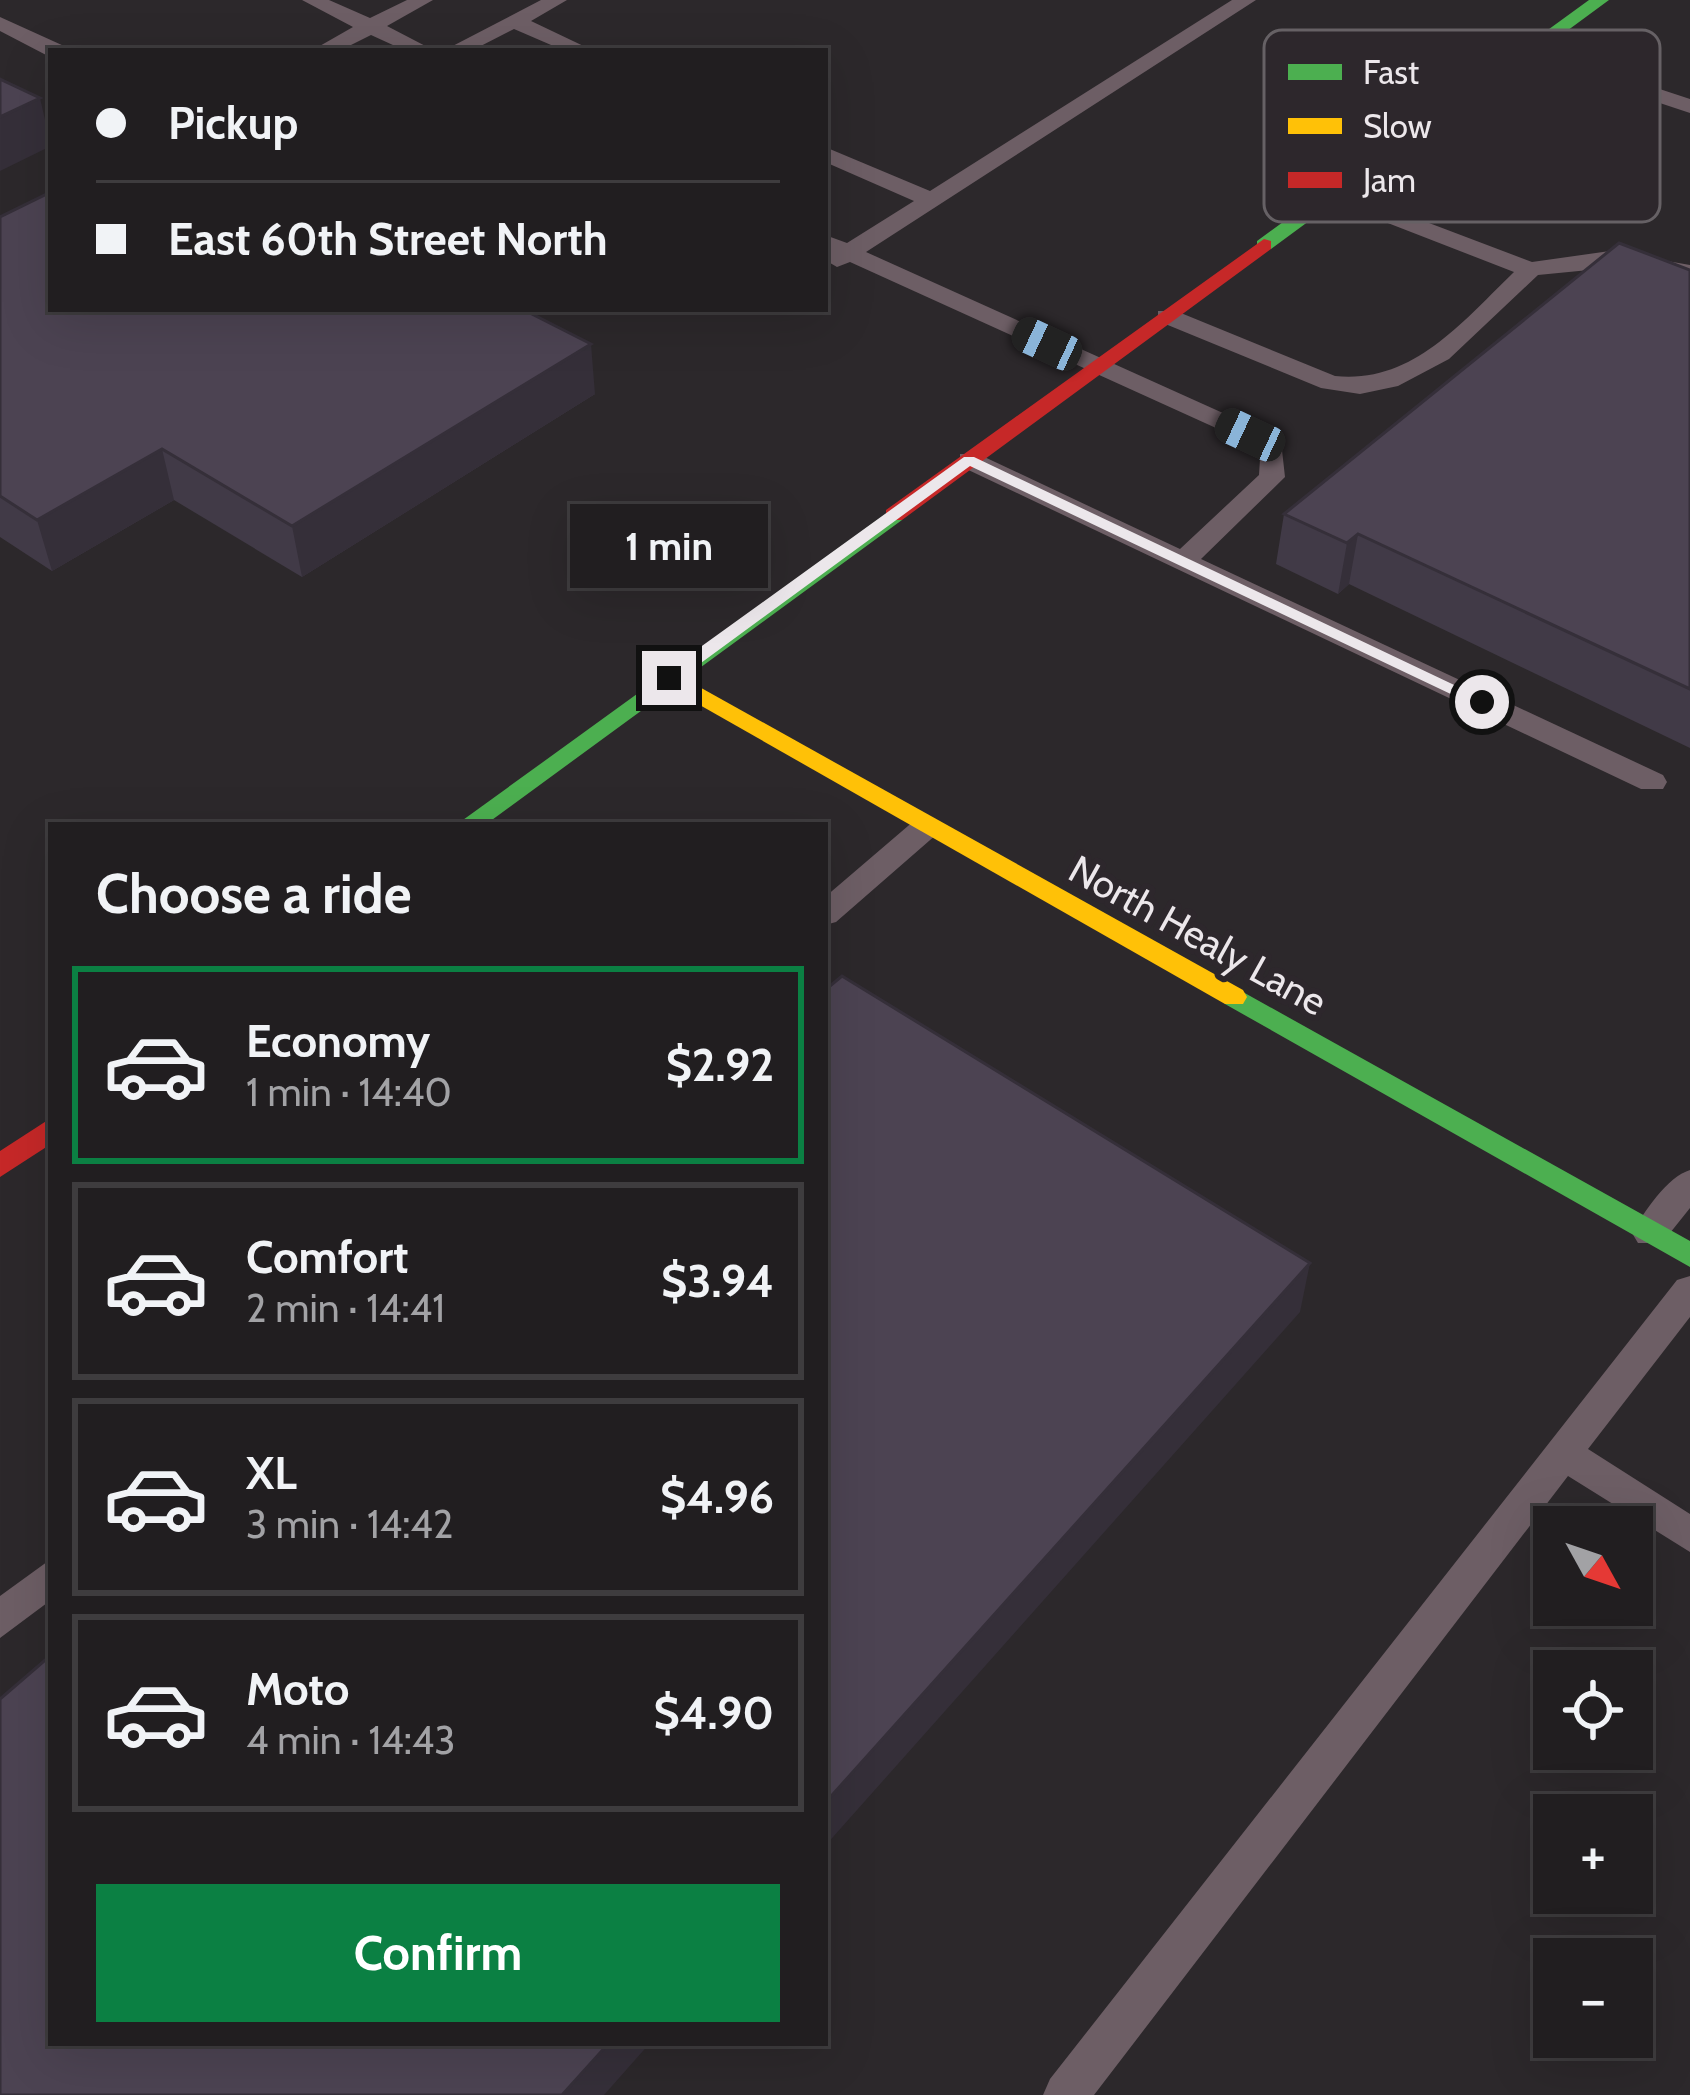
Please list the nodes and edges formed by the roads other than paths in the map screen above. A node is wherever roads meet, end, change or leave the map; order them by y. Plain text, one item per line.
1 (311, 0) edge
2 (423, 0) edge
3 (556, 0) edge
4 (1246, 0) edge
5 (1600, 0) edge
6 (0, 22) edge
7 (515, 22) junction
8 (371, 26) junction
9 (1559, 30) edge
10 (50, 48) edge
11 (328, 48) edge
12 (418, 48) edge
13 (460, 48) edge
14 (576, 48) edge
15 (1660, 96) edge
16 (1690, 106) edge
17 (828, 155) edge
18 (932, 200) junction
19 (1296, 222) edge
20 (1406, 222) edge
21 (836, 248) edge
22 (1530, 270) junction
23 (1690, 274) edge
24 (1167, 316) junction
25 (1097, 366) junction
26 (969, 460) junction
27 (1183, 561) junction
28 (669, 678) junction
29 (1652, 782) dead end
30 (472, 822) edge
31 (926, 827) junction
32 (828, 911) edge
33 (48, 1131) edge
34 (0, 1166) edge
35 (1690, 1183) edge
36 (1650, 1233) junction
37 (1690, 1255) edge
38 (1690, 1290) edge
39 (1563, 1454) junction
40 (1690, 1535) edge
41 (48, 1579) edge
42 (0, 1620) edge
43 (1066, 2095) edge

1 - 8 lane
2 - 8 lane
3 - 7 lane
4 - 18 lane
5 - 9 main road
6 - 10 lane
7 - 13 lane
7 - 14 lane
8 - 11 lane
8 - 12 lane
15 - 16 lane
17 - 18 lane
18 - 21 lane
19 - 24 main road
20 - 22 lane
21 - 25 lane
22 - 23 lane
22 - 24 lane
24 - 25 main road
25 - 26 main road
25 - 27 lane
26 - 27 lane
26 - 28 main road
27 - 29 lane
28 - 30 main road
28 - 31 main road, North Healy Lane
31 - 32 lane
31 - 36 main road, North Healy Lane
33 - 34 main road
35 - 36 lane
36 - 37 main road, North Healy Lane
38 - 39 lane
39 - 40 lane
39 - 43 lane
41 - 42 lane

